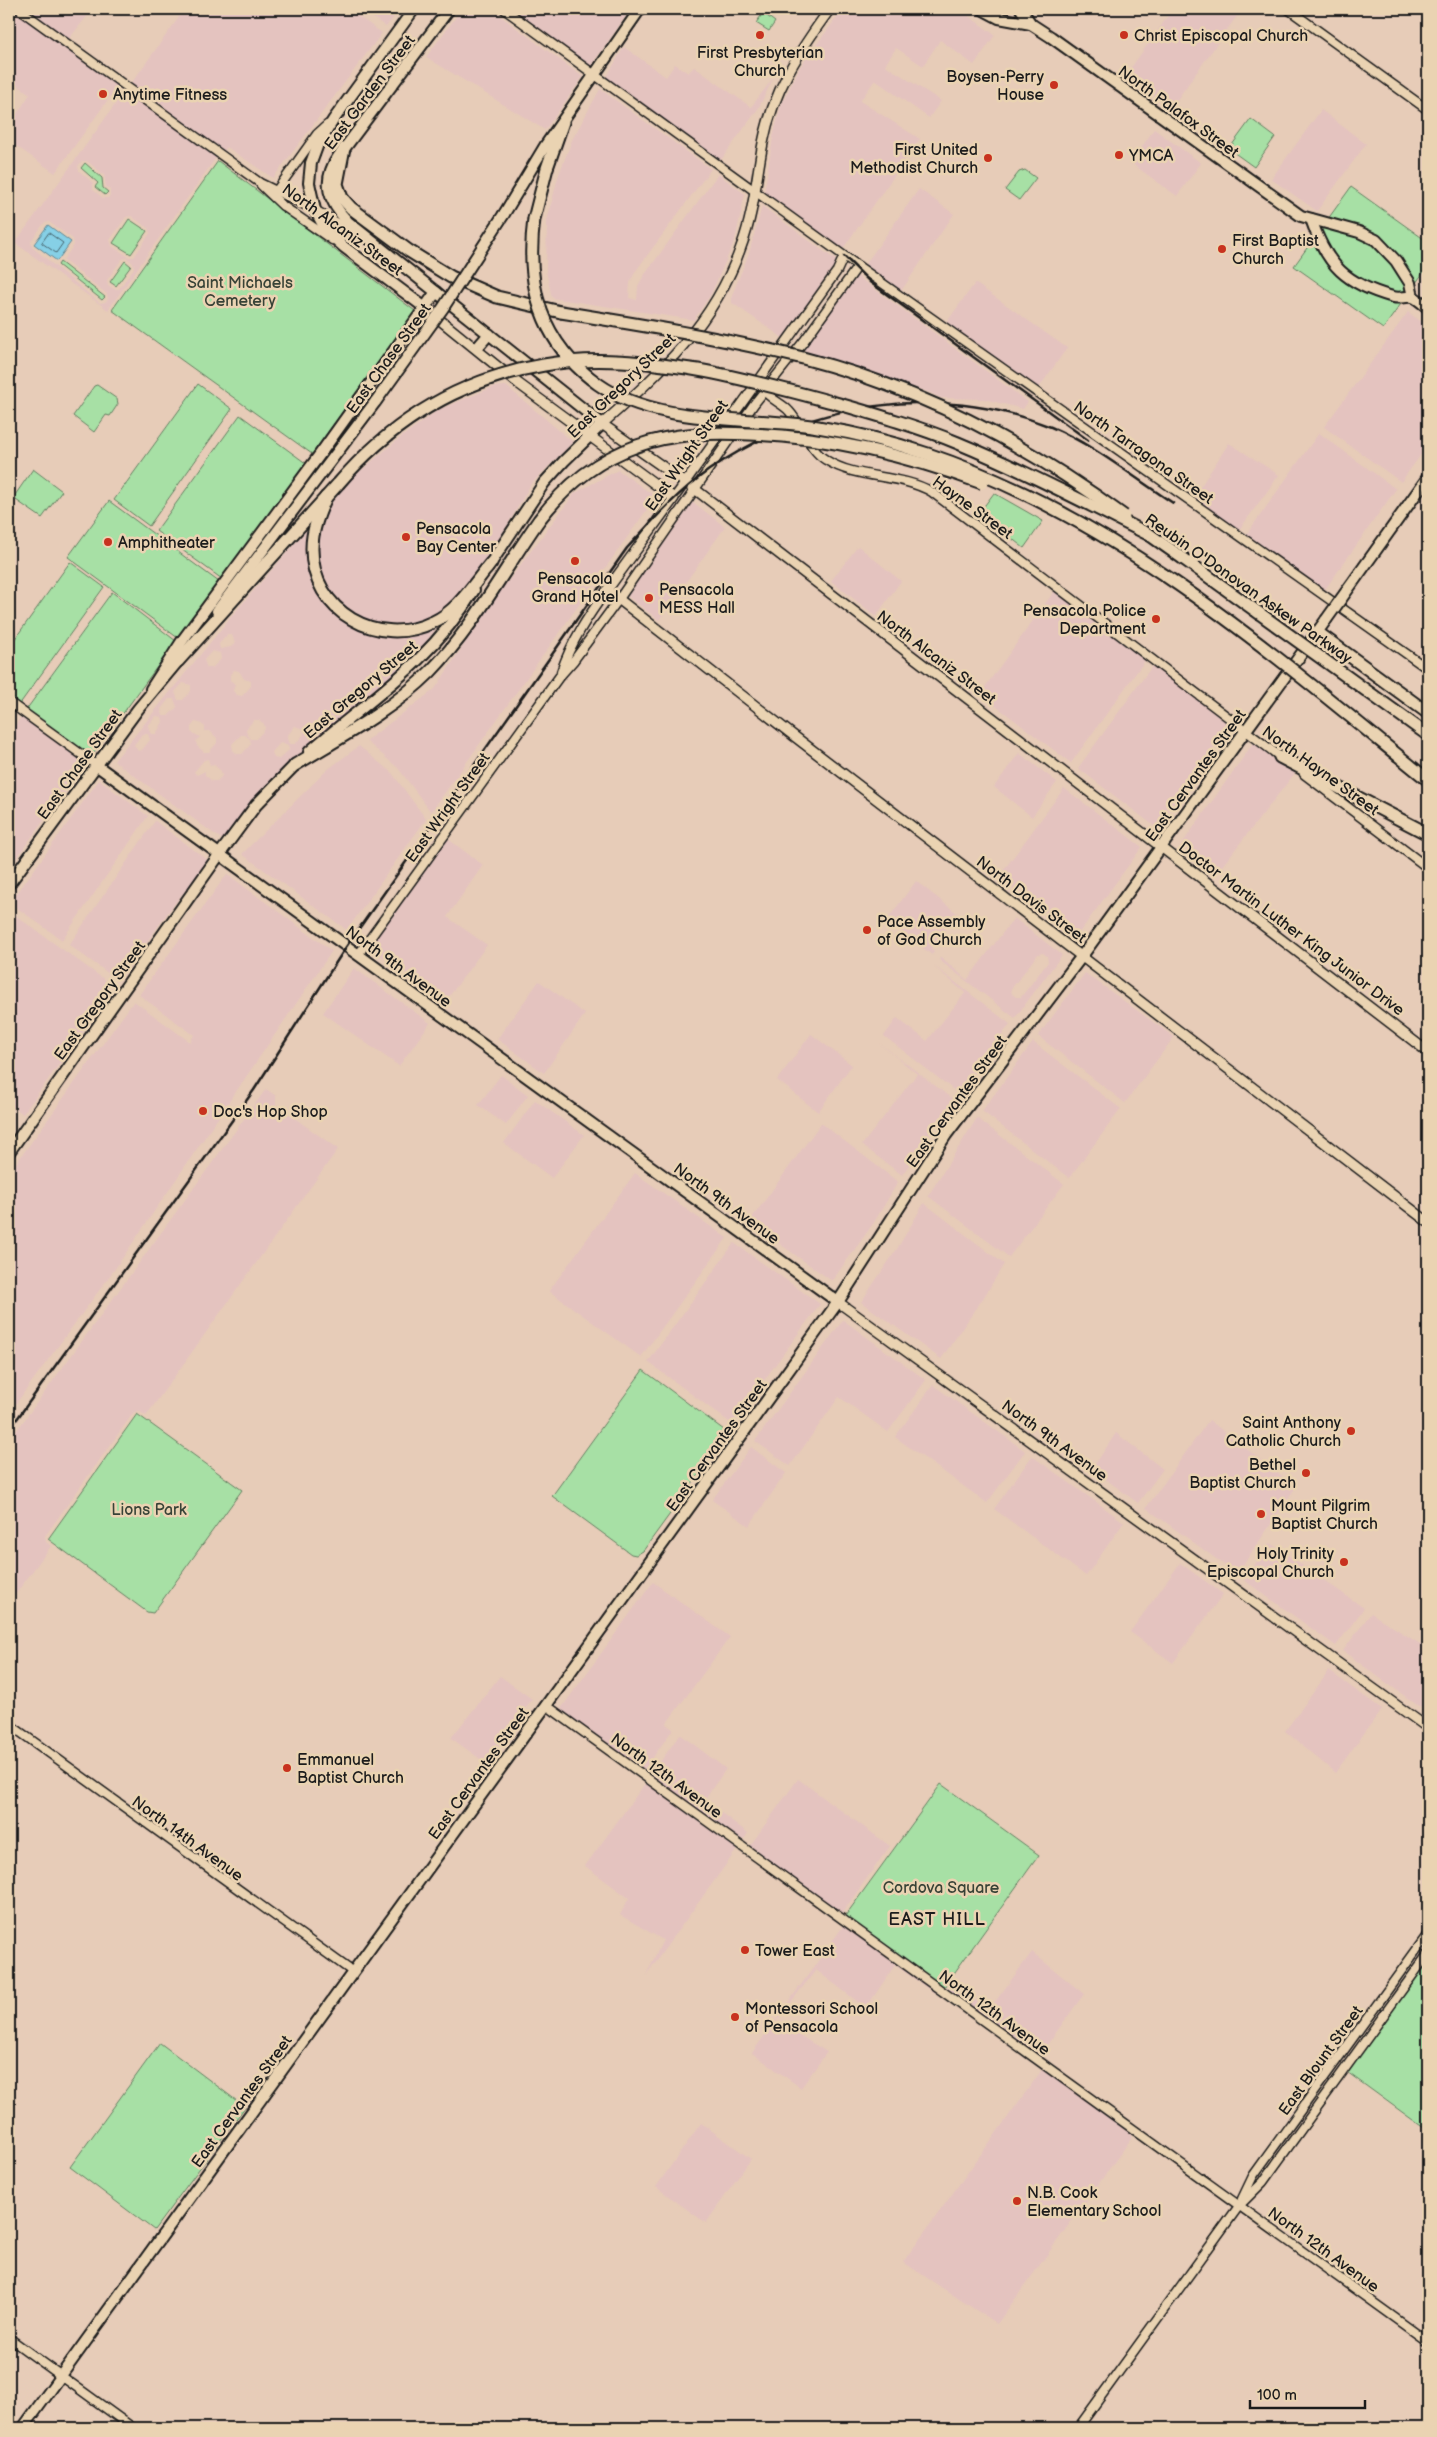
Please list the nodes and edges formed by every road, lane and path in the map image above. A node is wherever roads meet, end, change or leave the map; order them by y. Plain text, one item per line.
1 (19, 9) edge
2 (414, 9) edge
3 (441, 9) edge
4 (450, 9) edge
5 (504, 9) edge
6 (640, 9) edge
7 (830, 9) edge
8 (982, 9) edge
9 (1021, 9) edge
10 (1288, 9) edge
11 (1031, 24) junction
12 (429, 37) junction
13 (594, 74) junction
14 (1428, 110) edge
15 (334, 119) junction
16 (564, 122) junction
17 (344, 148) junction
18 (260, 183) junction
19 (277, 190) junction
20 (756, 192) junction
21 (315, 210) junction
22 (1311, 219) junction
23 (372, 242) junction
24 (344, 247) junction
25 (844, 256) junction
26 (858, 266) junction
27 (436, 292) junction
28 (1413, 297) junction
29 (424, 307) junction
30 (1428, 308) edge
31 (489, 334) junction
32 (476, 348) junction
33 (758, 380) junction
34 (765, 392) junction
35 (602, 424) junction
36 (589, 436) junction
37 (1428, 477) edge
38 (686, 482) junction
39 (696, 490) junction
40 (326, 497) junction
41 (674, 498) junction
42 (1032, 499) junction
43 (1150, 535) junction
44 (491, 563) junction
45 (1054, 584) joint
46 (607, 590) junction
47 (619, 599) junction
48 (1317, 632) junction
49 (178, 661) junction
50 (1291, 668) junction
51 (1428, 669) edge
52 (559, 676) junction
53 (9, 702) edge
54 (138, 709) junction
55 (1428, 713) edge
56 (1246, 731) junction
57 (1428, 735) edge
58 (1280, 757) junction
59 (96, 765) junction
60 (295, 765) junction
61 (1428, 780) edge
62 (1428, 834) edge
63 (1161, 847) junction
64 (219, 855) junction
65 (1428, 868) edge
66 (9, 884) edge
67 (358, 955) junction
68 (1082, 956) junction
69 (1428, 1052) edge
70 (9, 1152) edge
71 (1428, 1222) edge
72 (838, 1302) junction
73 (546, 1705) junction
74 (9, 1724) edge
75 (1428, 1728) edge
76 (1428, 1934) edge
77 (1428, 1954) edge
78 (353, 1972) junction
79 (1240, 2206) junction
80 (9, 2338) edge
81 (1428, 2342) edge
82 (60, 2376) junction
83 (23, 2428) edge
84 (133, 2428) edge
85 (1078, 2428) edge

1 - 18 street
2 - 15 main road, East Garden Street
3 - 12 main road
4 - 12 main road, East Garden Street
5 - 13 street, North Tarragona Street
6 - 13 main road, East Chase Street
7 - 20 main road, East Gregory Street
8 - 11 main road, North Palafox Street
9 - 11 main road, North Palafox Street
10 - 14 street
11 - 22 main road, North Palafox Street
12 - 17 main road, East Garden Street
13 - 16 main road, East Chase Street
13 - 20 street, North Tarragona Street
15 - 19 street
15 - 21 main road, East Garden Street
16 - 42 highway, bridge
16 - 49 main road, East Chase Street, bridge
17 - 23 main road, East Garden Street
17 - 43 highway, bridge
18 - 19 street, North Alcaniz Street
18 - 24 street, North Alcaniz Street
19 - 21 street, North Alcaniz Street
20 - 25 street, North Tarragona Street
20 - 35 main road, East Gregory Street
21 - 23 street, North Alcaniz Street
21 - 24 main road, East Garden Street
22 - 28 main road, North Palafox Street
22 - 28 main road
23 - 27 main road, North Alcaniz Street
24 - 29 main road, North Alcaniz Street
25 - 26 street, North Tarragona Street
25 - 33 street, East Wright Street
26 - 34 street, East Wright Street
26 - 51 street, North Tarragona Street
27 - 29 main road, East Chase Street
27 - 31 main road, North Alcaniz Street
28 - 30 main road
29 - 32 main road, North Alcaniz Street
29 - 54 main road, East Chase Street
31 - 32 main road
31 - 35 main road, North Alcaniz Street
32 - 36 main road, North Alcaniz Street
33 - 34 street
33 - 38 street, East Wright Street
34 - 39 street, East Wright Street
34 - 45 street, Hayne Street
35 - 36 main road, East Gregory Street
35 - 38 main road, North Alcaniz Street
36 - 41 main road, North Alcaniz Street
36 - 44 main road, East Gregory Street
37 - 48 main road, East Cervantes Street, bridge
38 - 39 main road, North Alcaniz Street
38 - 41 street, East Wright Street
39 - 41 street
39 - 47 street, East Wright Street
39 - 63 main road, North Alcaniz Street
40 - 43 highway, Reubin O'Donovan Askew Parkway, bridge
40 - 44 highway
40 - 49 highway, Reubin O'Donovan Askew Parkway
41 - 46 main road, East Wright Street
42 - 50 highway, bridge
42 - 60 highway, bridge
43 - 57 highway, Reubin O'Donovan Askew Parkway, bridge
44 - 60 main road, East Gregory Street
45 - 56 street, North Hayne Street
46 - 47 main road, North Davis Street
46 - 52 street, East Wright Street
47 - 52 street, East Wright Street
47 - 68 main road, North Davis Street
48 - 50 main road, East Cervantes Street
48 - 55 highway
49 - 54 main road, East Chase Street
50 - 56 main road, East Cervantes Street
50 - 61 highway, bridge
52 - 67 street, East Wright Street
53 - 59 street, North 9th Avenue
54 - 59 main road, East Chase Street
56 - 58 street, North Hayne Street
56 - 63 main road, East Cervantes Street
58 - 62 highway
58 - 65 street, North Hayne Street
59 - 64 main road, North 9th Avenue
59 - 66 main road, East Chase Street
60 - 64 main road, East Gregory Street
63 - 68 main road, East Cervantes Street
63 - 69 main road, Doctor Martin Luther King Junior Drive
64 - 67 main road, North 9th Avenue
64 - 70 main road, East Gregory Street
67 - 72 main road, North 9th Avenue
68 - 71 main road, North Davis Street
68 - 72 main road, East Cervantes Street
72 - 73 main road, East Cervantes Street
72 - 75 main road, North 9th Avenue
73 - 78 main road, East Cervantes Street
73 - 79 street, North 12th Avenue
74 - 78 street, North 14th Avenue
76 - 79 street, East Blount Street
77 - 79 street, East Blount Street
78 - 82 main road, East Cervantes Street
79 - 81 street, North 12th Avenue
79 - 85 street, East Blount Street
80 - 82 street
82 - 83 main road, East Cervantes Street
82 - 84 street

